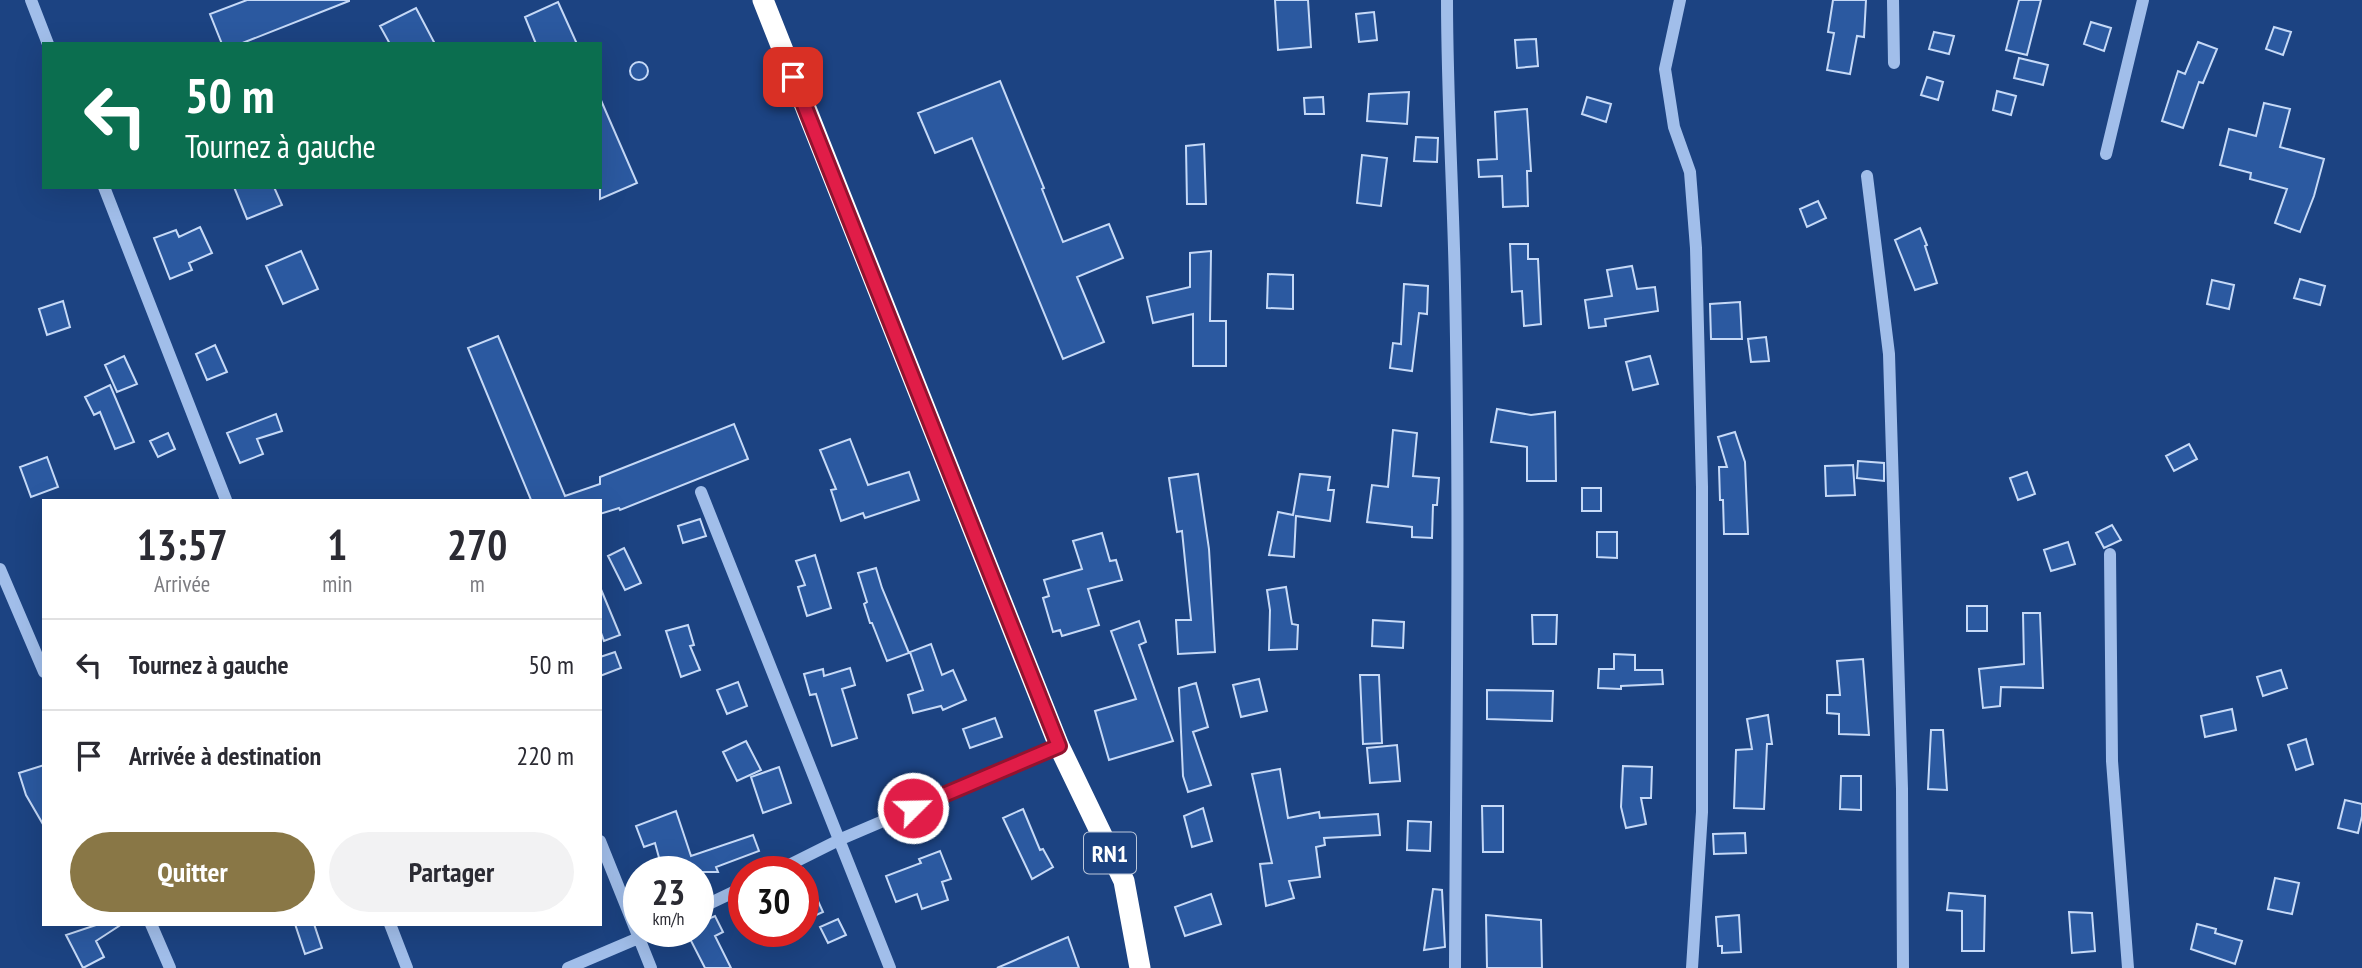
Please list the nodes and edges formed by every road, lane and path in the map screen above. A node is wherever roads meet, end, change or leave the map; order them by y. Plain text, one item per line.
1 (31, 0) edge
2 (762, 0) edge
3 (1447, 0) edge
4 (1679, 0) edge
5 (1893, 0) edge
6 (2143, 0) edge
7 (47, 42) edge
8 (1894, 63) dead end
9 (2106, 154) dead end
10 (1867, 176) dead end
11 (105, 189) edge
12 (701, 492) dead end
13 (226, 499) edge
14 (2110, 554) dead end
15 (0, 569) edge
16 (42, 667) edge
17 (1059, 746) junction
18 (841, 839) junction
19 (602, 846) edge
20 (807, 856) edge
21 (623, 899) edge
22 (152, 926) edge
23 (391, 926) edge
24 (623, 946) edge
25 (642, 947) edge
26 (170, 968) edge
27 (407, 968) edge
28 (568, 968) edge
29 (651, 968) edge
30 (890, 968) edge
31 (1140, 968) edge
32 (1455, 968) edge
33 (1692, 968) edge
34 (1903, 968) edge
35 (2128, 968) edge

1 - 7 street
2 - 17 highway, RN1
3 - 32 street
4 - 33 street
5 - 8 street
6 - 9 street
10 - 34 street
11 - 13 street
12 - 18 street
14 - 35 street
15 - 16 street
17 - 18 street
17 - 31 highway, RN1
18 - 20 street
18 - 30 street
19 - 21 street
22 - 26 street
23 - 27 street
24 - 28 street
25 - 29 street

